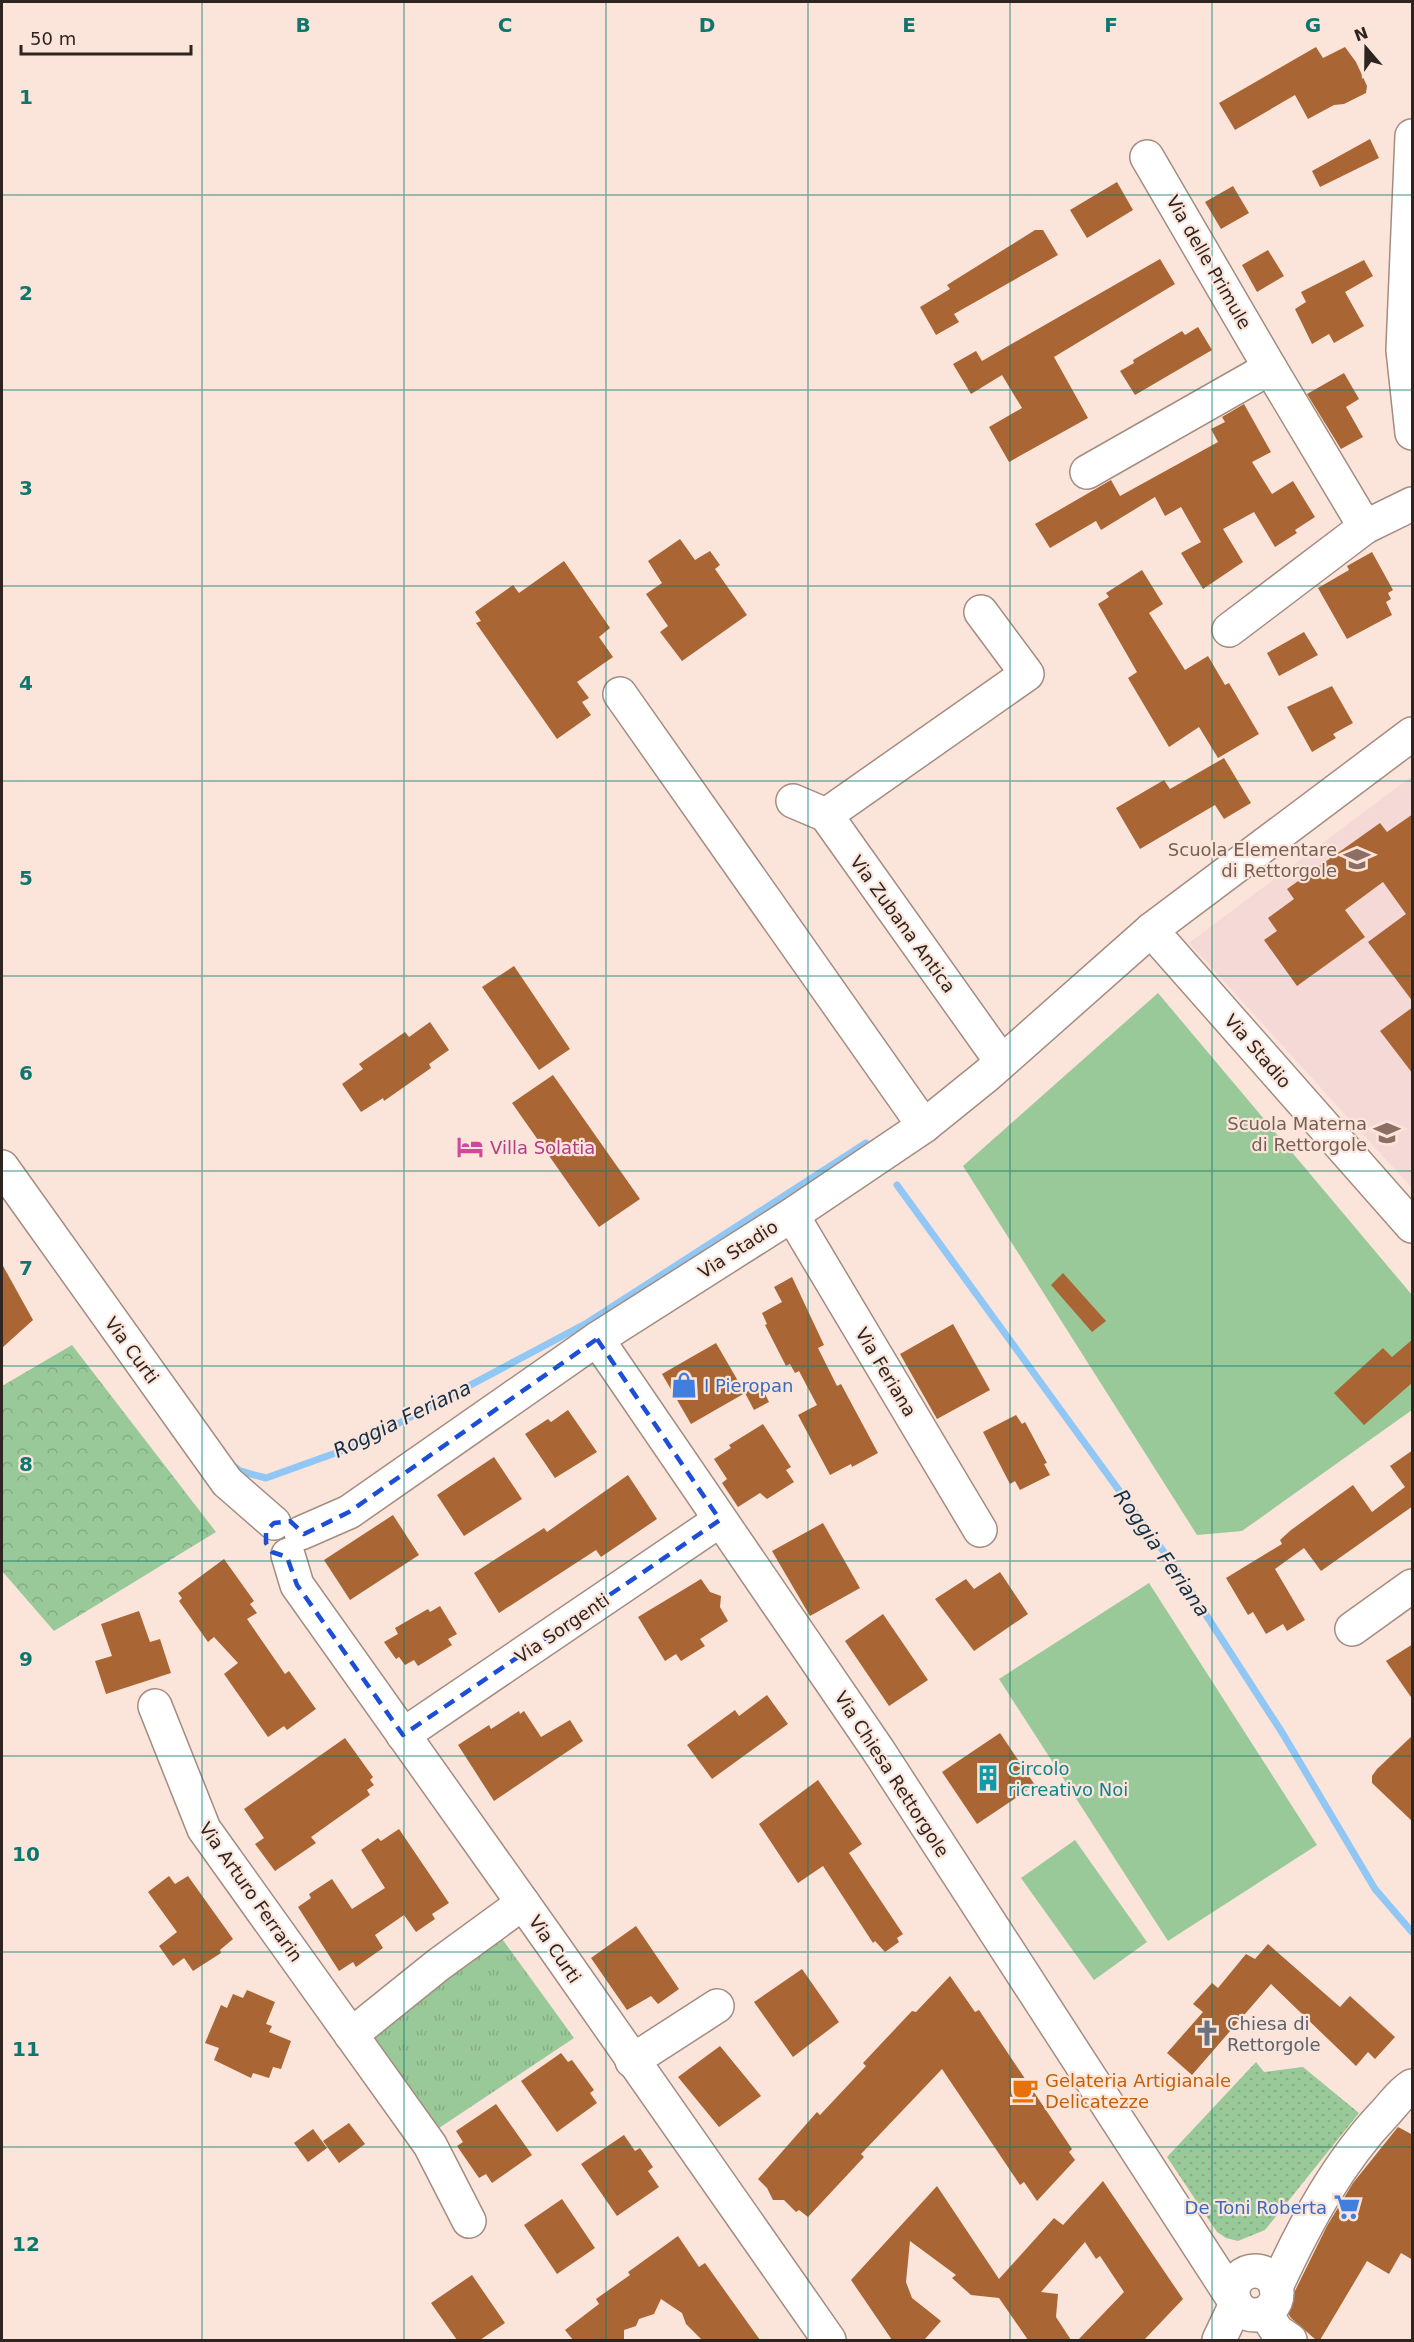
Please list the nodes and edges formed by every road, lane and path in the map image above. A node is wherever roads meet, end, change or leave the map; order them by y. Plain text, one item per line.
1 (1413, 136) edge
2 (1147, 157) dead end
3 (1270, 368) junction
4 (1413, 433) edge
5 (1087, 472) dead end
6 (1413, 504) edge
7 (1365, 527) junction
8 (981, 612) dead end
9 (1229, 630) dead end
10 (620, 694) dead end
11 (1413, 735) edge
12 (793, 801) dead end
13 (825, 815) junction
14 (1150, 930) junction
15 (1001, 1061) junction
16 (924, 1126) junction
17 (2, 1167) edge
18 (792, 1215) junction
19 (1413, 1226) edge
20 (597, 1339) junction
21 (720, 1520) junction
22 (980, 1530) dead end
23 (288, 1537) junction
24 (1413, 1586) edge
25 (1352, 1629) dead end
26 (155, 1706) dead end
27 (404, 1736) junction
28 (523, 1903) junction
29 (717, 2006) dead end
30 (351, 2035) junction
31 (632, 2061) junction
32 (1413, 2086) edge
33 (469, 2221) dead end
34 (1253, 2295) junction
35 (829, 2340) edge
36 (1220, 2340) edge
37 (1230, 2340) edge
38 (1290, 2340) edge

1 - 4 street
2 - 3 street, Via delle Primule
3 - 5 street
3 - 7 street, Via delle Primule
6 - 7 street
7 - 9 street
8 - 13 street
10 - 16 street
11 - 14 street, Via Stadio
12 - 13 street
13 - 15 street, Via Zubana Antica
14 - 15 street, Via Stadio
14 - 19 street, Via Stadio
15 - 16 street, Via Stadio
16 - 18 street, Via Stadio
17 - 23 street, Via Curti
18 - 20 street, Via Stadio
18 - 22 street, Via Feriana
20 - 21 street, Via Chiesa Rettorgole
20 - 23 street, Via Stadio
21 - 27 street, Via Sorgenti
21 - 34 street, Via Chiesa Rettorgole
23 - 27 street, Via Curti
24 - 25 street
26 - 30 street, Via Arturo Ferrarin
27 - 28 street, Via Curti
28 - 30 street
28 - 31 street, Via Curti
29 - 31 street
30 - 33 street, Via Arturo Ferrarin
31 - 35 street, Via Curti
32 - 34 street
34 - 36 street
34 - 37 street
34 - 38 street, Via Chiesa Rettorgole

